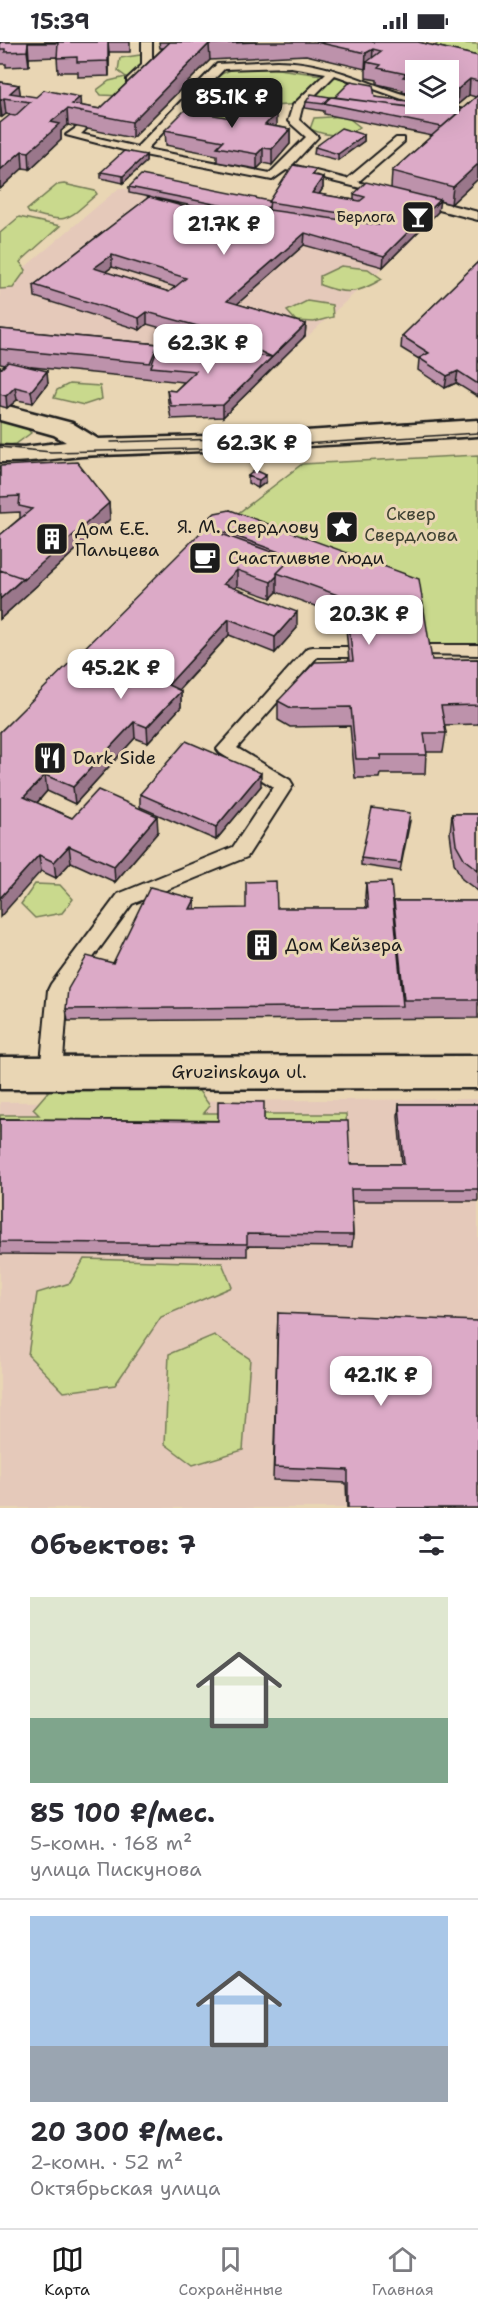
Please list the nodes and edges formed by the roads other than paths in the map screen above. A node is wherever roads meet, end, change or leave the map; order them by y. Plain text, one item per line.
1 (147, 42) edge
2 (333, 71) junction
3 (121, 91) edge
4 (405, 98) edge
5 (459, 111) edge
6 (466, 112) edge
7 (87, 122) edge
8 (400, 140) dead end
9 (139, 152) junction
10 (284, 166) junction
11 (349, 183) junction
12 (478, 216) edge
13 (0, 412) edge
14 (478, 428) edge
15 (93, 447) junction
16 (8, 456) edge
17 (425, 650) edge
18 (478, 650) edge
19 (349, 652) edge
20 (478, 1072) edge
21 (0, 1073) edge
22 (51, 1073) junction

1 - 3 lane
2 - 4 lane
2 - 9 lane
2 - 10 lane
5 - 6 lane
7 - 9 lane
8 - 11 lane
9 - 10 lane
10 - 11 lane
11 - 12 lane
13 - 15 street
14 - 15 street
15 - 16 street
17 - 18 lane
19 - 22 lane
20 - 22 street, Gruzinskaya ul.
21 - 22 street, Gruzinskaya ul.

